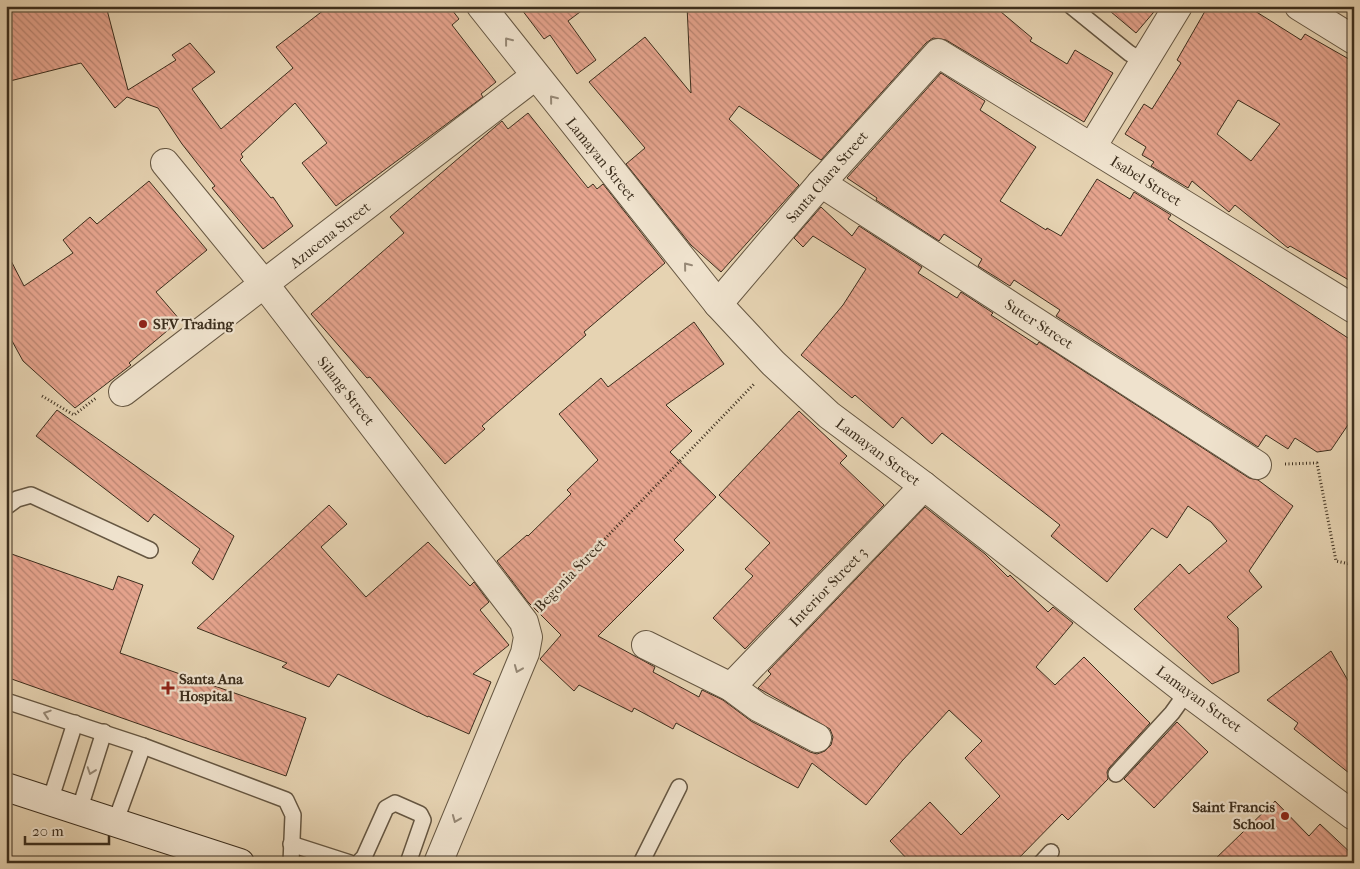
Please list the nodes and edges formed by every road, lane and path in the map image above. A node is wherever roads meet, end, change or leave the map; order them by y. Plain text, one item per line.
1 (481, 6) edge
2 (1071, 6) edge
3 (1178, 6) edge
4 (1300, 6) edge
5 (1354, 40) edge
6 (938, 53) joint
7 (1144, 62) junction
8 (535, 76) junction
9 (1092, 147) junction
10 (165, 163) dead end
11 (821, 183) junction
12 (265, 285) junction
13 (718, 304) junction
14 (1354, 310) edge
15 (773, 363) junction
16 (123, 392) joint
17 (42, 396) dead end
18 (1257, 465) joint
19 (924, 486) junction
20 (6, 506) edge
21 (150, 550) dead end
22 (1354, 565) edge
23 (524, 622) junction
24 (646, 645) dead end
25 (731, 688) junction
26 (1187, 692) junction
27 (6, 701) edge
28 (75, 723) junction
29 (104, 732) junction
30 (817, 738) dead end
31 (144, 746) junction
32 (1116, 774) dead end
33 (6, 787) edge
34 (679, 787) dead end
35 (50, 801) junction
36 (79, 811) junction
37 (1354, 816) edge
38 (115, 823) junction
39 (291, 844) junction
40 (240, 863) edge
41 (291, 863) edge
42 (350, 863) edge
43 (358, 863) edge
44 (408, 863) edge
45 (438, 863) edge
46 (641, 863) edge

8 -> 1 street, Lamayan Street
2 - 7 lane
3 - 7 street
4 - 5 street
6 - 9 street, Isabel Street
6 - 11 street, Santa Clara Street
7 - 9 street
8 - 12 street, Azucena Street
13 -> 8 street, Lamayan Street
9 - 14 street, Isabel Street
10 - 12 street, Silang Street
11 - 13 street, Santa Clara Street
11 - 18 street, Suter Street
12 - 16 street, Azucena Street
12 - 23 street, Silang Street
13 - 15 street, Lamayan Street
15 - 19 street, Lamayan Street
15 - 23 path, Begonia Street
16 - 17 path
18 - 22 path
19 - 25 street, Interior Street 3
19 - 26 street, Lamayan Street
20 - 21 lane
23 -> 45 street, Begonia Street
24 - 25 street
25 - 30 street
26 - 32 lane
26 - 37 street, Lamayan Street
28 -> 27 lane
28 - 29 lane
28 - 35 lane
29 - 31 lane
29 -> 36 lane
31 - 38 lane
31 - 39 lane
33 - 35 street
34 - 46 lane
35 - 36 street
36 - 38 street
38 - 40 street
39 - 41 lane
39 - 42 lane
43 - 44 lane

